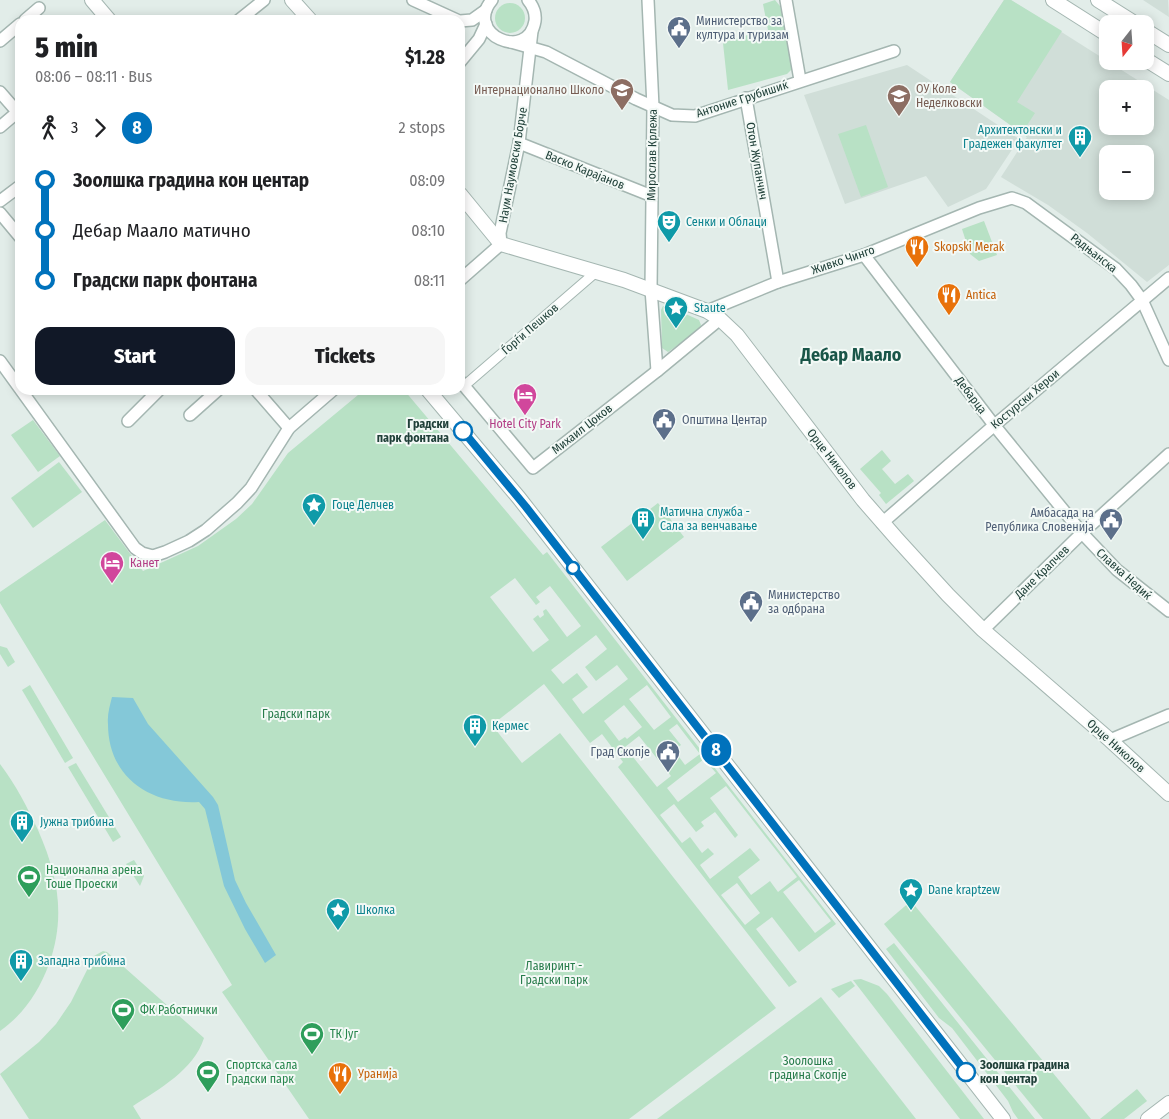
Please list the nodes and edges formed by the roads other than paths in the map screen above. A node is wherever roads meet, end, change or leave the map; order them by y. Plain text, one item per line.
1 (92, 0) edge
2 (264, 0) edge
3 (292, 0) edge
4 (413, 0) edge
5 (648, 0) edge
6 (786, 0) edge
7 (1053, 0) edge
8 (1098, 0) edge
9 (490, 3) edge
10 (532, 3) edge
11 (39, 8) dead end
12 (31, 15) edge
13 (105, 15) edge
14 (245, 15) edge
15 (306, 15) edge
16 (447, 15) edge
17 (1122, 15) edge
18 (465, 20) edge
19 (486, 24) junction
20 (15, 28) edge
21 (1099, 29) edge
22 (532, 31) junction
23 (1154, 36) edge
24 (0, 40) edge
25 (511, 42) junction
26 (1169, 45) edge
27 (530, 48) junction
28 (894, 50) dead end
29 (465, 56) edge
30 (1154, 64) edge
31 (1169, 74) edge
32 (800, 80) junction
33 (0, 92) edge
34 (746, 98) junction
35 (653, 107) junction
36 (15, 108) edge
37 (15, 115) edge
38 (0, 127) edge
39 (519, 143) junction
40 (15, 190) edge
41 (652, 196) junction
42 (465, 200) edge
43 (0, 201) edge
44 (979, 208) joint
45 (0, 213) edge
46 (15, 231) edge
47 (501, 244) junction
48 (864, 254) junction
49 (596, 272) junction
50 (465, 276) edge
51 (1169, 278) edge
52 (778, 282) junction
53 (651, 289) junction
54 (1142, 300) junction
55 (707, 311) junction
56 (720, 319) junction
57 (1169, 360) edge
58 (0, 361) edge
59 (657, 371) junction
60 (15, 377) edge
61 (465, 381) edge
62 (465, 388) edge
63 (28, 395) edge
64 (154, 395) edge
65 (212, 395) edge
66 (260, 395) edge
67 (327, 395) edge
68 (432, 395) edge
69 (190, 415) dead end
70 (128, 421) dead end
71 (994, 425) junction
72 (288, 428) junction
73 (1169, 454) edge
74 (882, 523) junction
75 (1082, 533) junction
76 (1169, 611) edge
77 (983, 630) junction
78 (1169, 715) edge
79 (1110, 740) junction
80 (1169, 794) edge
81 (1169, 1103) edge
82 (1003, 1119) edge
83 (1148, 1119) edge

1 - 13 street
2 - 14 street
3 - 15 street
4 - 16 street
5 - 35 street, Мирослав Крлежа
6 - 32 street
7 - 21 street
8 - 17 street
9 - 18 street
9 - 19 street
10 - 22 street, Наум Наумовски Борче
11 - 12 street
19 - 25 street, Антоние Грубишиќ
19 - 29 street
20 - 24 street
22 - 25 street
22 - 27 street, Наум Наумовски Борче
23 - 26 street
25 - 27 street, Антоние Грубишиќ
27 - 35 street, Антоние Грубишиќ
27 - 39 street, Наум Наумовски Борче
28 - 32 street, Антоние Грубишиќ
30 - 31 street
32 - 34 street, Антоние Грубишиќ
33 - 36 street
34 - 35 street, Антоние Грубишиќ
34 - 52 street, Отон Жупанчич
35 - 41 street, Мирослав Крлежа
37 - 38 street
39 - 41 street, Васко Карајанов
39 - 47 street, Наум Наумовски Борче
40 - 43 street
41 - 53 street, Мирослав Крлежа
42 - 47 street
44 - 48 street, Живко Чинго
44 - 54 street, Радњанска
45 - 46 street
47 - 49 street, Орце Николов
47 - 50 street
48 - 52 street, Живко Чинго
48 - 71 street, Дебарца
49 - 53 street, Орце Николов
49 - 61 street, Ѓорѓи Пешков
51 - 54 street, Костурски Херои
52 - 55 street, Живко Чинго
53 - 55 street, Орце Николов
53 - 59 street, Мирослав Крлежа
54 - 57 street, Радњанска
54 - 71 street, Костурски Херои
55 - 56 street, Орце Николов
56 - 59 street, Михаил Цоков
56 - 74 street, Орце Николов
58 - 60 street
59 - 62 street, Михаил Цоков
63 - 72 street
64 - 70 street
65 - 69 street
66 - 72 street
67 - 72 street
68 - 82 street
71 - 74 street, Костурски Херои
71 - 75 street, Дебарца
73 - 75 street, Дане Крапчев
74 - 77 street, Орце Николов
75 - 76 street, Славка Недиќ
75 - 77 street, Дане Крапчев
77 - 79 street, Орце Николов
78 - 79 street
79 - 80 street, Орце Николов
81 - 83 street

